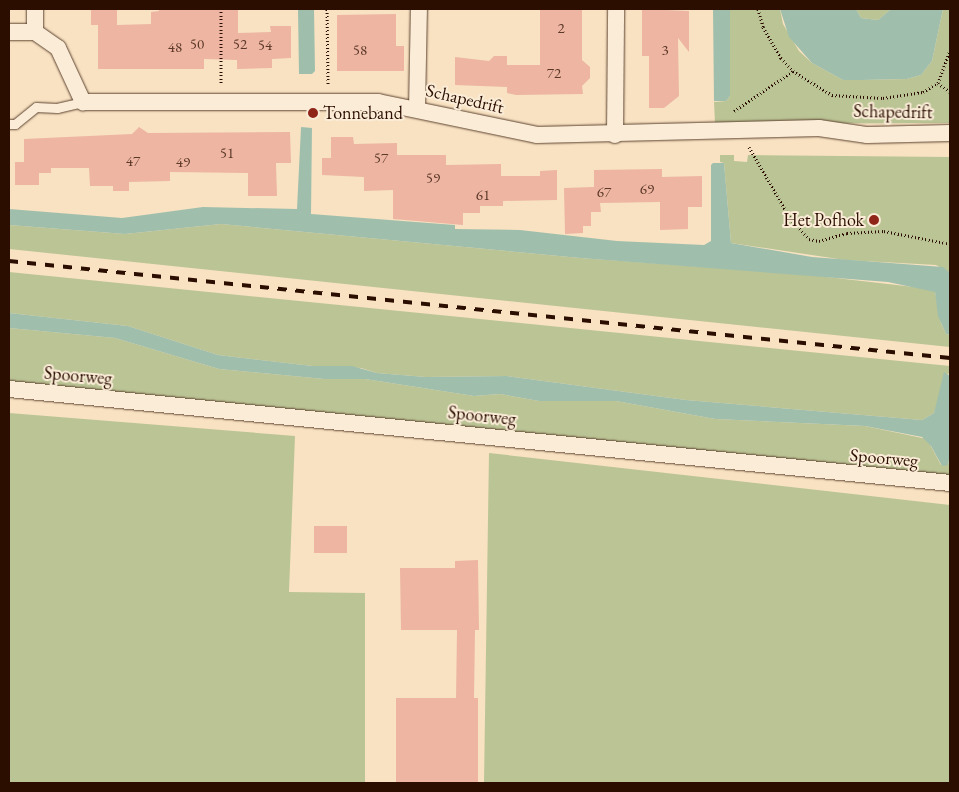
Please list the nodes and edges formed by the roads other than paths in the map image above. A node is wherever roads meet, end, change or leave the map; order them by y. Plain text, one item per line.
1 (35, 9) edge
2 (419, 9) edge
3 (616, 9) edge
4 (9, 32) edge
5 (35, 32) junction
6 (83, 102) junction
7 (417, 108) junction
8 (9, 124) edge
9 (950, 133) edge
10 (614, 135) junction
11 (9, 390) edge
12 (950, 483) edge

1 - 5 street
2 - 7 street
3 - 10 street
4 - 5 street
5 - 6 street
6 - 7 street, Schapedrift
6 - 8 lane
7 - 10 street, Schapedrift
9 - 10 street, Schapedrift
11 - 12 street, Spoorweg

